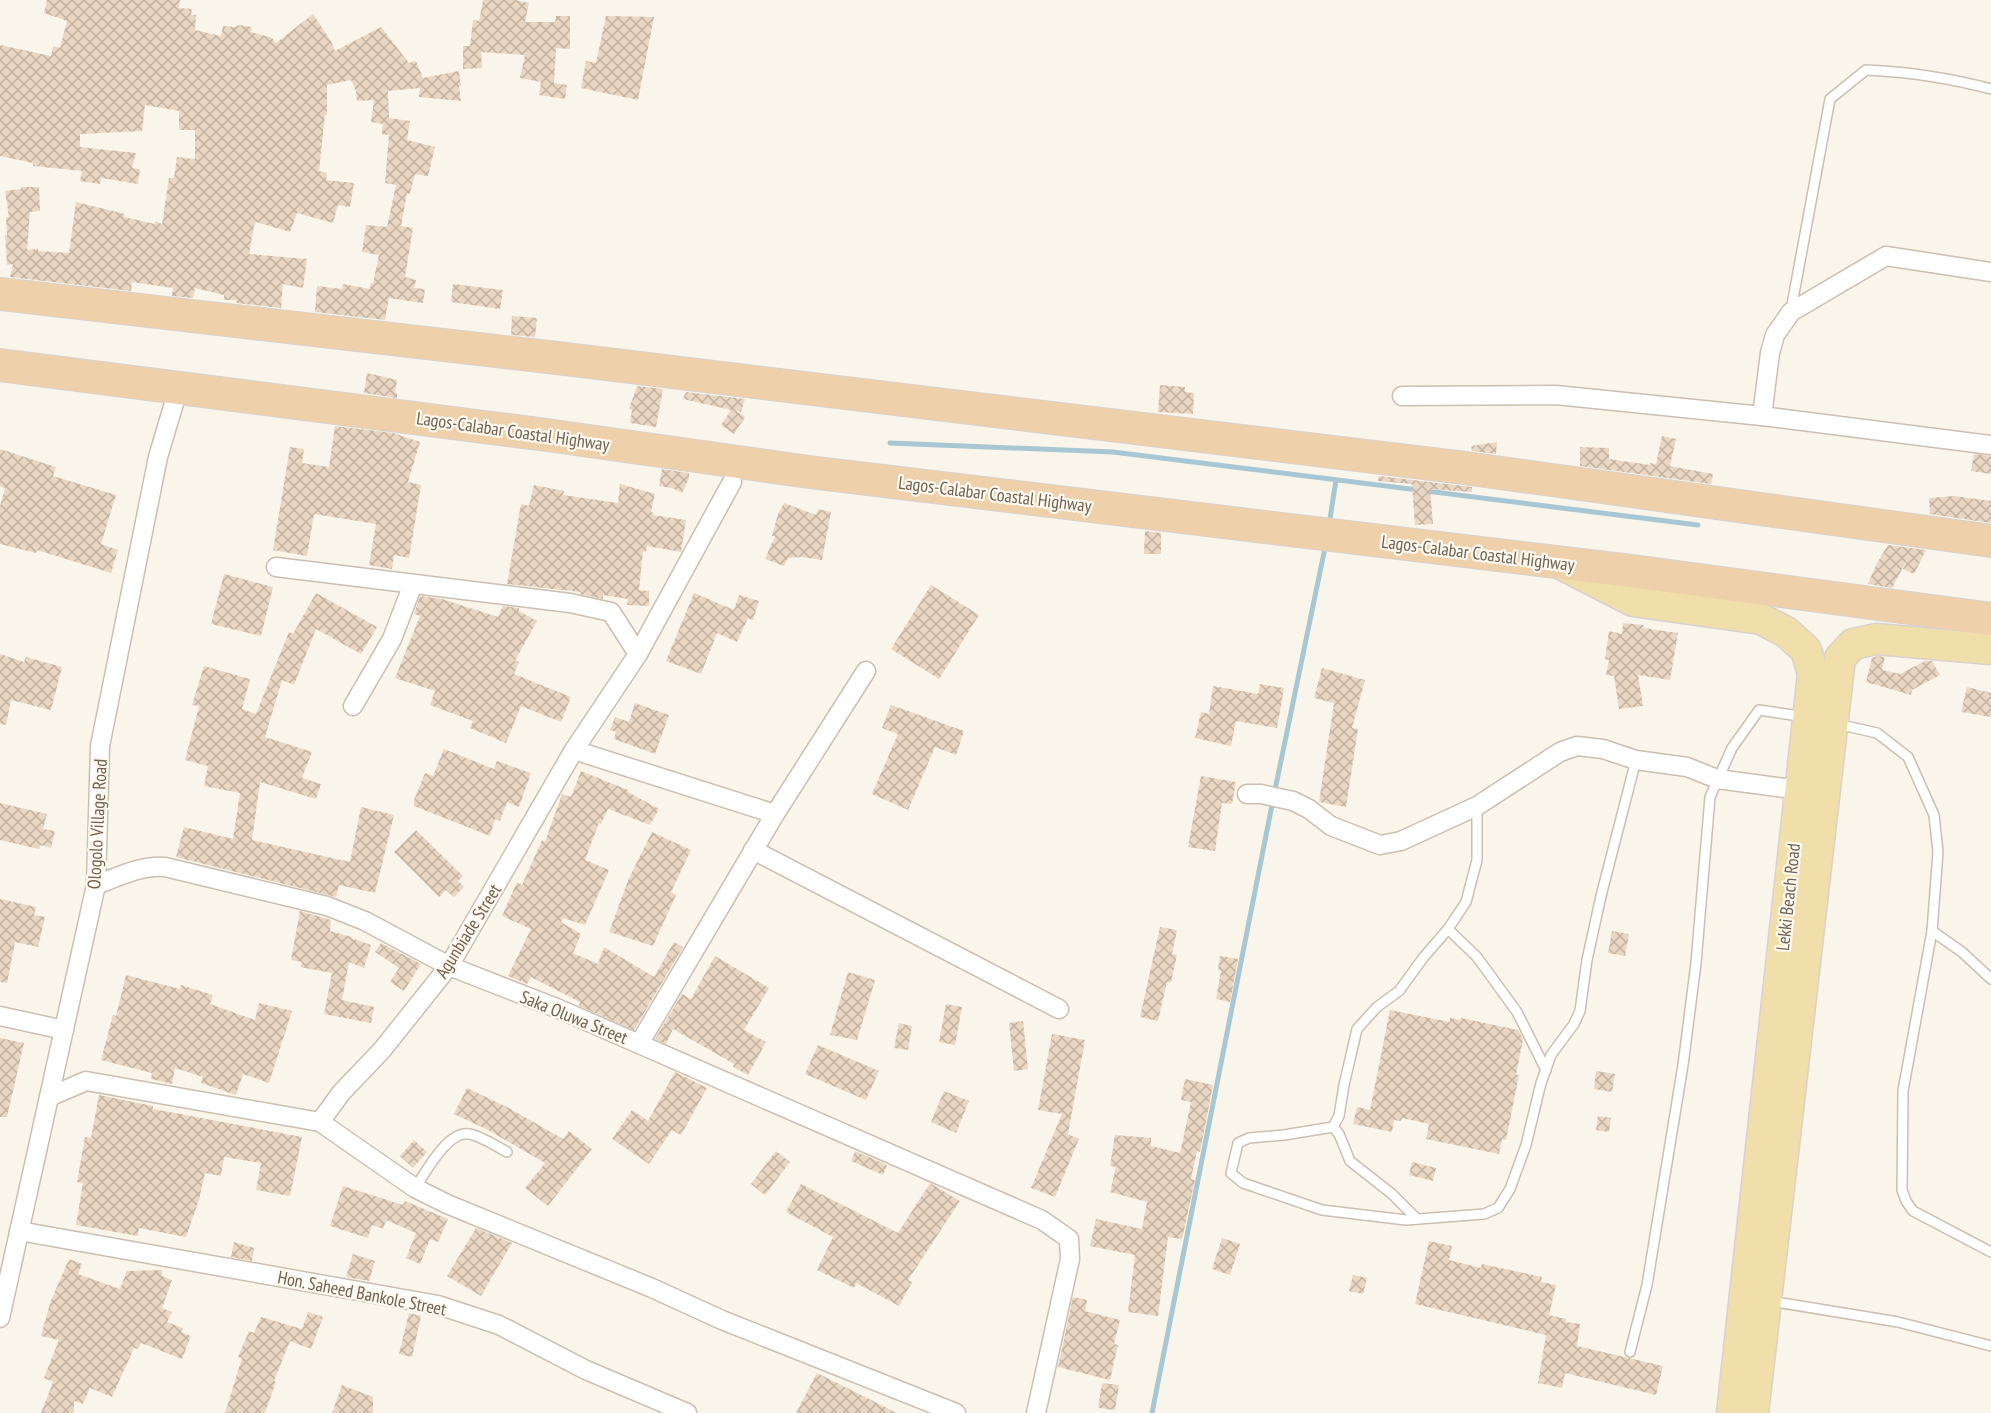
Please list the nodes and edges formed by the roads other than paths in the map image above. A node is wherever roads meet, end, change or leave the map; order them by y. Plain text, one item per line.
1 (1991, 89) edge
2 (1991, 272) edge
3 (0, 294) edge
4 (1791, 312) junction
5 (0, 365) edge
6 (1402, 396) dead end
7 (175, 400) dead end
8 (1762, 416) junction
9 (1991, 445) edge
10 (732, 482) dead end
11 (1991, 541) edge
12 (1557, 562) junction
13 (276, 567) dead end
14 (413, 584) junction
15 (1991, 619) edge
16 (1991, 649) edge
17 (638, 654) junction
18 (866, 671) dead end
19 (353, 706) dead end
20 (1821, 720) junction
21 (574, 750) junction
22 (1636, 760) junction
23 (1717, 779) junction
24 (1800, 789) junction
25 (1247, 794) dead end
26 (1477, 806) junction
27 (775, 814) junction
28 (753, 850) junction
29 (96, 885) junction
30 (1448, 929) junction
31 (1932, 931) junction
32 (449, 966) junction
33 (1991, 979) edge
34 (1059, 1009) dead end
35 (0, 1016) edge
36 (64, 1030) junction
37 (639, 1044) junction
38 (1546, 1070) junction
39 (49, 1097) junction
40 (320, 1122) junction
41 (1333, 1126) junction
42 (507, 1152) dead end
43 (415, 1188) junction
44 (1417, 1220) junction
45 (19, 1231) junction
46 (1991, 1252) edge
47 (1766, 1301) junction
48 (0, 1318) edge
49 (1991, 1346) edge
50 (1630, 1352) dead end
51 (687, 1413) edge
52 (956, 1413) edge
53 (1036, 1413) edge
54 (1732, 1413) edge
55 (1753, 1413) edge

1 - 4 lane
2 - 4 street
3 - 11 highway
4 - 8 street
5 - 12 highway, Lagos-Calabar Coastal Highway
6 - 8 street
7 - 29 street, Ologolo Village Road
8 - 9 street
10 - 17 street, Agunbiade Street
12 - 15 highway, Lagos-Calabar Coastal Highway
12 - 20 main road, Lekki Beach Road
13 - 14 street
14 - 17 street
14 - 19 street
16 - 20 main road, Lekki Beach Road
17 - 21 street, Agunbiade Street
18 - 27 street
20 - 23 lane
20 - 24 main road, Lekki Beach Road
20 - 31 lane
20 - 47 main road, Lekki Beach Road
21 - 27 street
21 - 32 street, Agunbiade Street
22 - 23 street
22 - 26 street
22 - 38 lane
23 - 24 street
23 - 50 lane
24 - 54 main road, Lekki Beach Road
25 - 26 street
26 - 30 lane
27 - 28 street
28 - 34 street
28 - 37 street
29 - 32 street, Saka Oluwa Street
29 - 36 street, Ologolo Village Road
30 - 38 lane
30 - 41 lane
31 - 33 lane
31 - 46 lane
32 - 37 street, Saka Oluwa Street
32 - 40 street, Agunbiade Street
35 - 36 street
36 - 39 street, Ologolo Village Road
37 - 53 street, Saka Oluwa Street
38 - 44 lane
39 - 40 street
39 - 45 street, Ologolo Village Road
40 - 43 street
41 - 44 lane
41 - 44 lane
42 - 43 lane
43 - 52 street
45 - 48 street, Ologolo Village Road
45 - 51 street, Hon. Saheed Bankole Street
47 - 49 lane
47 - 55 main road, Lekki Beach Road

